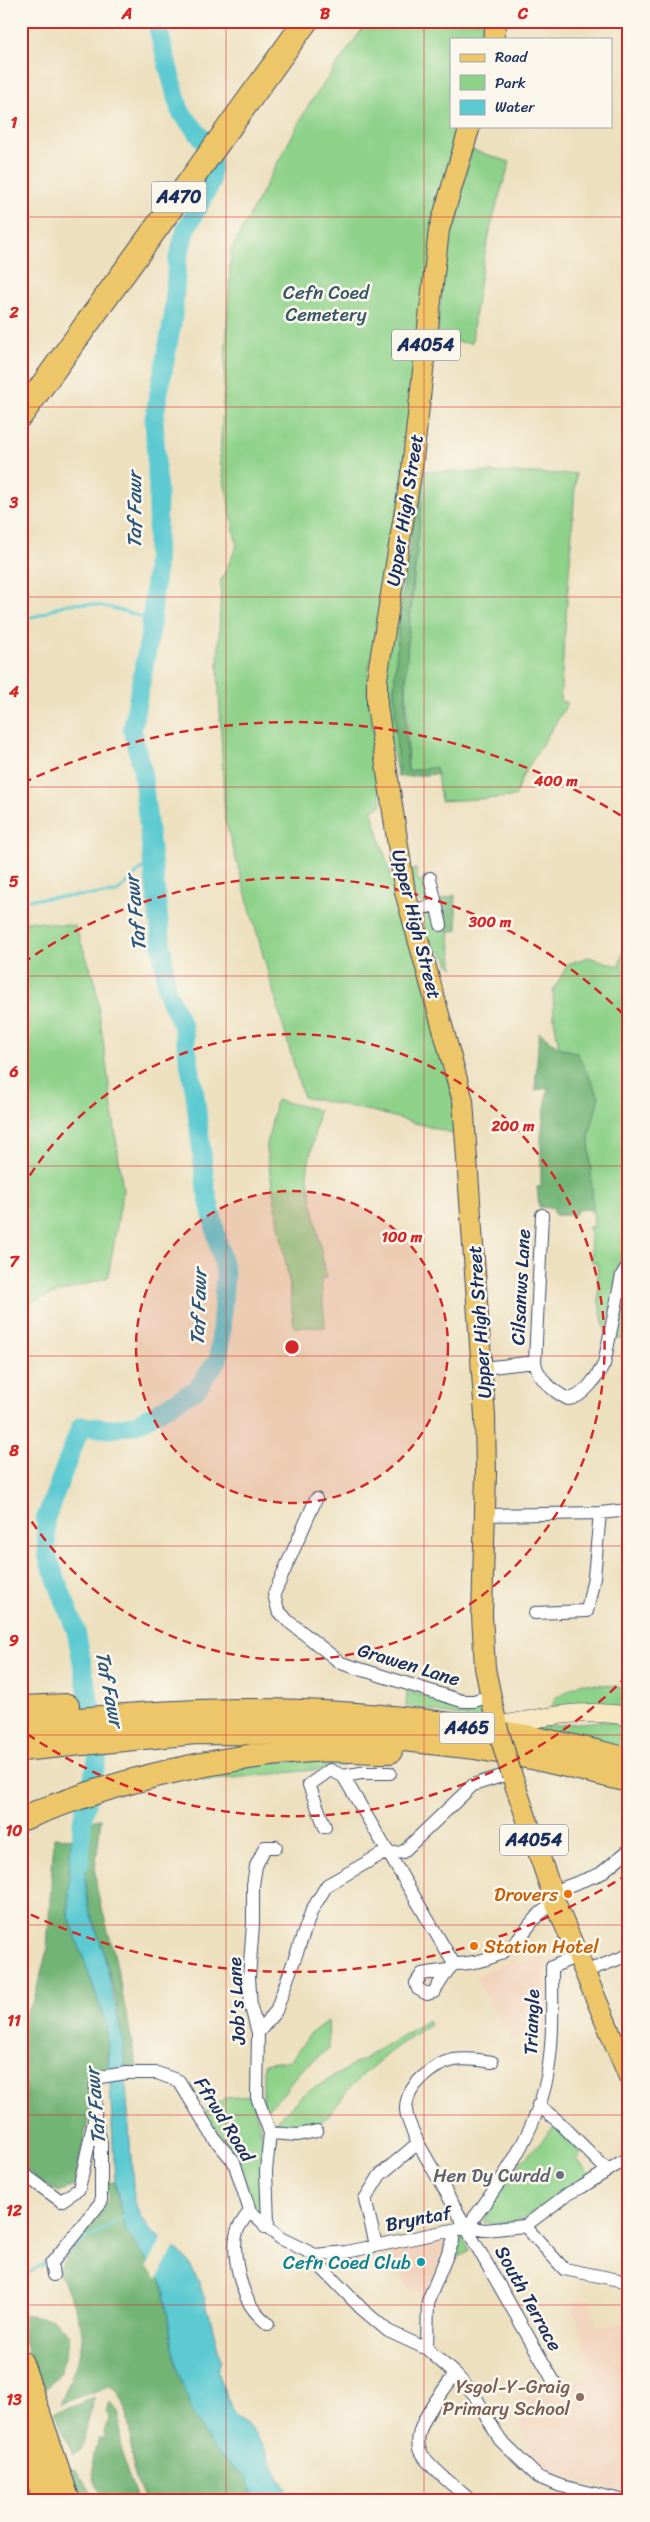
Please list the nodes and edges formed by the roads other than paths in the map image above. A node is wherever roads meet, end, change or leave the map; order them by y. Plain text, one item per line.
1 (306, 21) edge
2 (497, 21) edge
3 (493, 38) edge
4 (469, 128) edge
5 (21, 415) edge
6 (430, 878) dead end
7 (436, 904) junction
8 (410, 911) junction
9 (442, 925) dead end
10 (542, 1215) dead end
11 (629, 1264) edge
12 (535, 1362) junction
13 (483, 1368) junction
14 (316, 1499) dead end
15 (629, 1510) edge
16 (600, 1513) junction
17 (485, 1515) junction
18 (535, 1613) dead end
19 (490, 1696) junction
20 (21, 1708) edge
21 (227, 1715) junction
22 (629, 1716) edge
23 (498, 1725) junction
24 (21, 1726) edge
25 (475, 1747) junction
26 (21, 1749) edge
27 (629, 1760) edge
28 (390, 1773) dead end
29 (509, 1775) junction
30 (343, 1776) junction
31 (629, 1780) edge
32 (21, 1820) edge
33 (325, 1827) dead end
34 (276, 1847) dead end
35 (628, 1850) edge
36 (388, 1853) junction
37 (554, 1898) junction
38 (629, 1955) edge
39 (581, 1964) junction
40 (258, 2033) junction
41 (492, 2062) dead end
42 (629, 2077) edge
43 (538, 2105) junction
44 (95, 2116) junction
45 (317, 2131) dead end
46 (270, 2134) junction
47 (418, 2143) junction
48 (629, 2157) edge
49 (511, 2165) joint
50 (607, 2170) junction
51 (21, 2172) edge
52 (250, 2211) junction
53 (265, 2226) junction
54 (525, 2226) junction
55 (467, 2227) junction
56 (453, 2230) junction
57 (376, 2245) junction
58 (315, 2255) junction
59 (53, 2275) dead end
60 (629, 2282) edge
61 (268, 2324) dead end
62 (427, 2349) junction
63 (21, 2363) edge
64 (455, 2374) junction
65 (558, 2387) dead end
66 (30, 2420) edge
67 (45, 2501) edge
68 (68, 2501) edge
69 (471, 2501) edge
70 (626, 2501) edge

1 - 5 highway, A470
2 - 3 main road
4 - 8 main road, Upper High Street / A4054
6 - 7 street
7 - 8 street
7 - 9 street
8 - 13 main road, Upper High Street / A4054
10 - 12 street, Cilsanws Lane
11 - 12 street, Cilsanws Lane
12 - 13 street, Cilsanws Lane
13 - 17 main road, Upper High Street / A4054
14 - 19 street, Grawen Lane
15 - 16 street
16 - 17 street
16 - 18 street
17 - 19 main road, Upper High Street / A4054
19 - 23 main road, Upper High Street / A4054
20 - 21 highway
21 - 24 highway, A465
21 - 25 highway, A465
21 - 26 highway, A465
21 - 27 highway, A465
22 - 23 street
23 - 29 main road, A4054, bridge
25 - 31 highway, A465
25 - 32 highway
28 - 30 street
29 - 36 street
29 - 37 main road, A4054
30 - 33 street
30 - 36 street
34 - 40 street, Job's Lane
35 - 37 street
36 - 37 street
36 - 40 street
37 - 39 main road, A4054
38 - 39 street
39 - 42 main road, A4054
39 - 43 street, Triangle
40 - 46 street, Job's Lane
41 - 47 street, Bryntaf
43 - 49 street, Triangle
43 - 50 street
44 - 51 street, Ffrwd Road
44 - 52 street, Ffrwd Road
44 - 59 street
45 - 46 street
46 - 53 street, Job's Lane
47 - 55 street, Bryntaf
47 - 57 street, Bryntaf
48 - 50 street
49 - 55 street, Bryntaf
50 - 54 street
52 - 53 street, Ffrwd Road
52 - 61 street
53 - 58 street, Ffrwd Road
54 - 55 street
54 - 60 street
55 - 56 street, Bryntaf
55 - 65 street, South Terrace
56 - 57 street, Bryntaf
56 - 62 street
57 - 58 street, Bryntaf
58 - 62 street
62 - 64 street
63 - 66 highway
64 - 69 street
64 - 70 street
66 - 67 highway
66 - 68 highway

